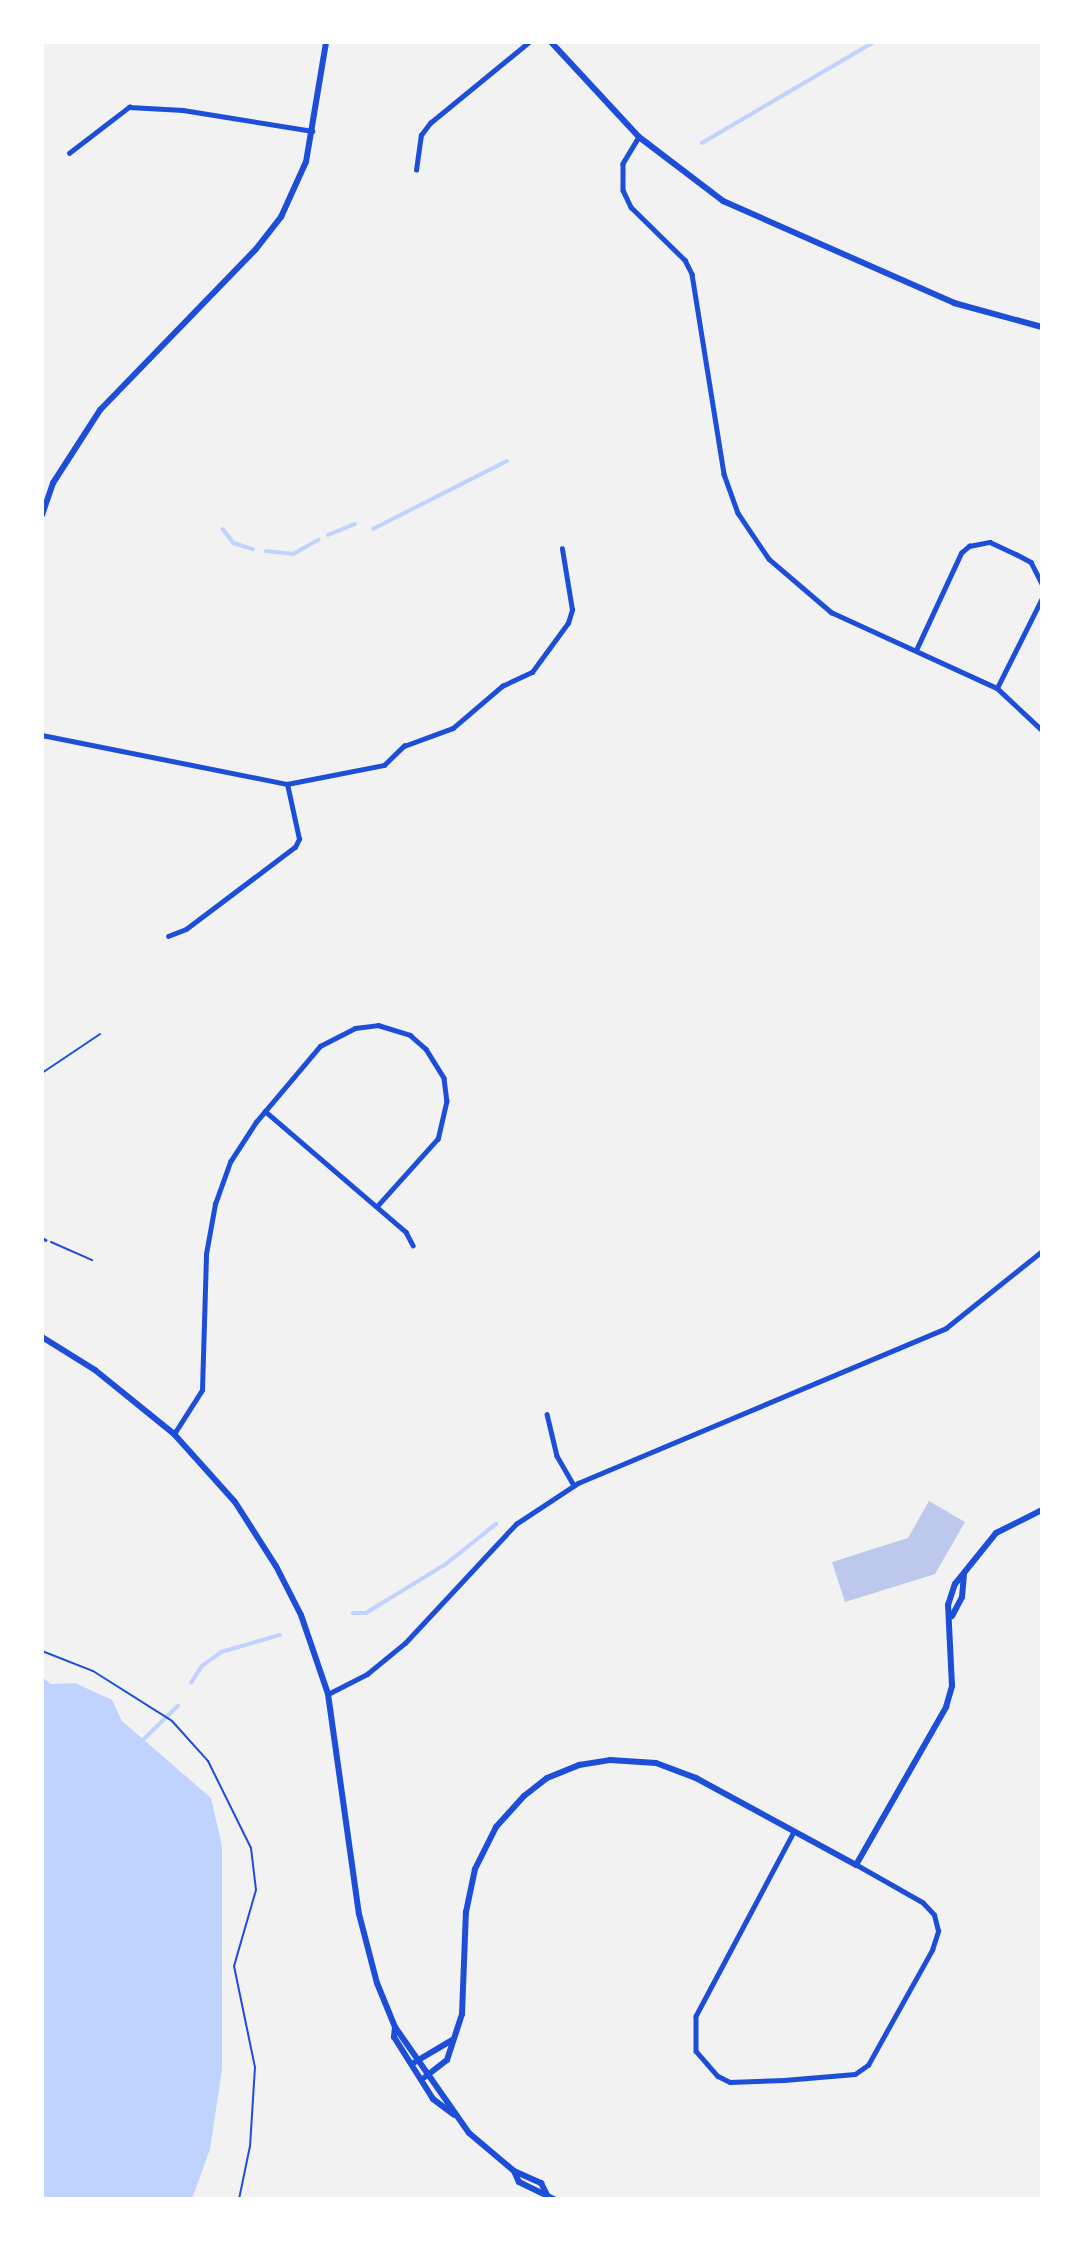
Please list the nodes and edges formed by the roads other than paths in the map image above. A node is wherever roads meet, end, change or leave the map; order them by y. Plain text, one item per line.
1 (326, 42) edge
2 (529, 42) edge
3 (551, 42) edge
4 (312, 131) junction
5 (639, 137) junction
6 (69, 153) dead end
7 (416, 170) dead end
8 (1042, 327) edge
9 (42, 515) edge
10 (562, 549) dead end
11 (1042, 584) edge
12 (1042, 598) edge
13 (917, 648) junction
14 (997, 688) junction
15 (1042, 730) edge
16 (42, 735) edge
17 (287, 784) junction
18 (168, 936) dead end
19 (265, 1111) junction
20 (377, 1208) junction
21 (413, 1245) dead end
22 (1042, 1251) edge
23 (42, 1337) edge
24 (547, 1414) dead end
25 (174, 1434) junction
26 (574, 1486) junction
27 (1042, 1510) edge
28 (964, 1574) junction
29 (951, 1616) junction
30 (328, 1694) junction
31 (794, 1832) junction
32 (856, 1865) junction
33 (395, 2027) junction
34 (452, 2040) junction
35 (420, 2059) junction
36 (411, 2065) junction
37 (430, 2074) junction
38 (421, 2080) junction
39 (453, 2115) junction
40 (514, 2171) junction
41 (551, 2197) edge

1 - 4 street
2 - 7 street
3 - 5 street
4 - 6 street
4 - 9 street
5 - 8 street
5 - 13 street
10 - 17 street
11 - 13 street
12 - 14 street
13 - 14 street
14 - 15 street
16 - 17 street
17 - 18 street
19 - 20 street
19 - 20 street
19 - 25 street
20 - 21 street
22 - 26 street
23 - 25 street
24 - 26 street
25 - 30 street
26 - 30 street
27 - 28 street
28 - 29 street
28 - 29 street
29 - 32 street
30 - 33 street
31 - 32 street
31 - 32 street
31 - 34 street
33 - 35 street
33 - 36 street
34 - 35 street
34 - 37 street
35 - 36 street
35 - 37 street
36 - 38 street
37 - 38 street
37 - 39 street
38 - 39 street
39 - 40 street
40 - 41 street
40 - 41 street

